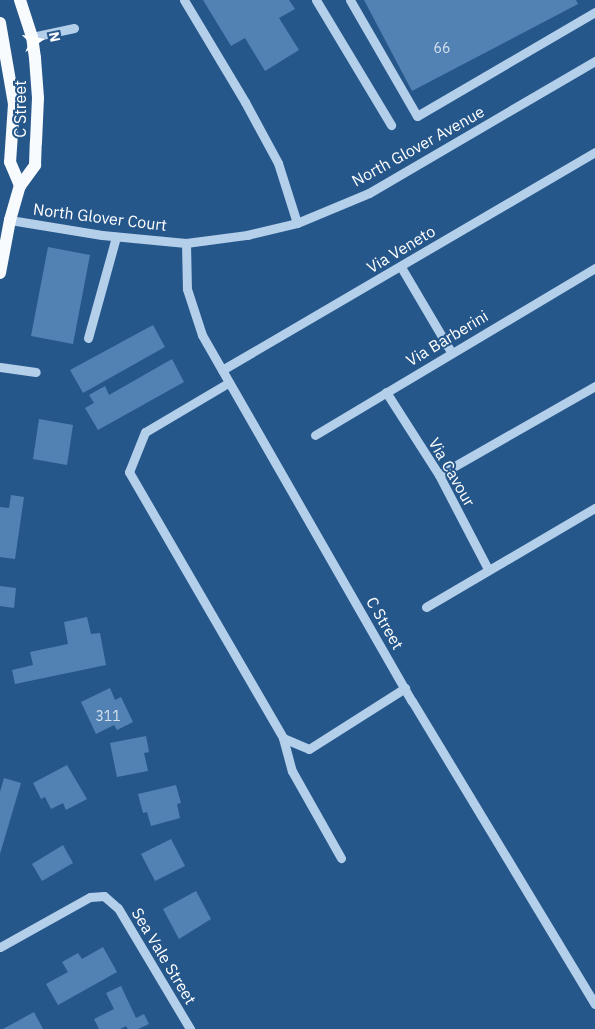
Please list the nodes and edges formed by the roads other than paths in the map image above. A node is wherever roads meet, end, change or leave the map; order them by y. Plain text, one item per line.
1 (21, 0) edge
2 (184, 0) edge
3 (316, 0) edge
4 (350, 0) edge
5 (595, 12) edge
6 (0, 23) edge
7 (74, 28) dead end
8 (32, 37) junction
9 (595, 61) edge
10 (391, 125) dead end
11 (595, 152) edge
12 (20, 186) junction
13 (10, 220) junction
14 (297, 223) junction
15 (116, 237) junction
16 (186, 243) junction
17 (401, 266) junction
18 (595, 268) edge
19 (0, 273) edge
20 (88, 338) dead end
21 (451, 352) junction
22 (0, 367) edge
23 (222, 370) junction
24 (36, 372) dead end
25 (228, 383) junction
26 (595, 386) edge
27 (386, 392) junction
28 (315, 435) dead end
29 (439, 475) junction
30 (595, 508) edge
31 (488, 569) junction
32 (426, 607) dead end
33 (405, 688) junction
34 (282, 738) junction
35 (342, 858) dead end
36 (1, 947) edge
37 (595, 1004) edge
38 (190, 1029) edge

1 - 8 main road, C Street
2 - 14 street
3 - 10 street
4 - 5 street
6 - 12 main road, C Street
7 - 8 street
8 - 12 main road, C Street
9 - 14 street, North Glover Avenue
11 - 17 street, Via Veneto
12 - 13 main road, C Street
13 - 15 street, North Glover Court
13 - 19 main road, C Street
14 - 16 street, North Glover Avenue
15 - 16 street, North Glover Court
15 - 20 street
16 - 23 street, C Street
17 - 21 street
17 - 23 street, Via Veneto
18 - 21 street, Via Barberini
21 - 27 street, Via Barberini
22 - 24 street
23 - 25 street, C Street
25 - 33 street, C Street
25 - 34 street
26 - 29 street
27 - 28 street, Via Barberini
27 - 29 street, Via Cavour
29 - 31 street, Via Cavour
30 - 31 street
31 - 32 street
33 - 34 street
33 - 37 street, C Street
34 - 35 street
36 - 38 street, Sea Vale Street

